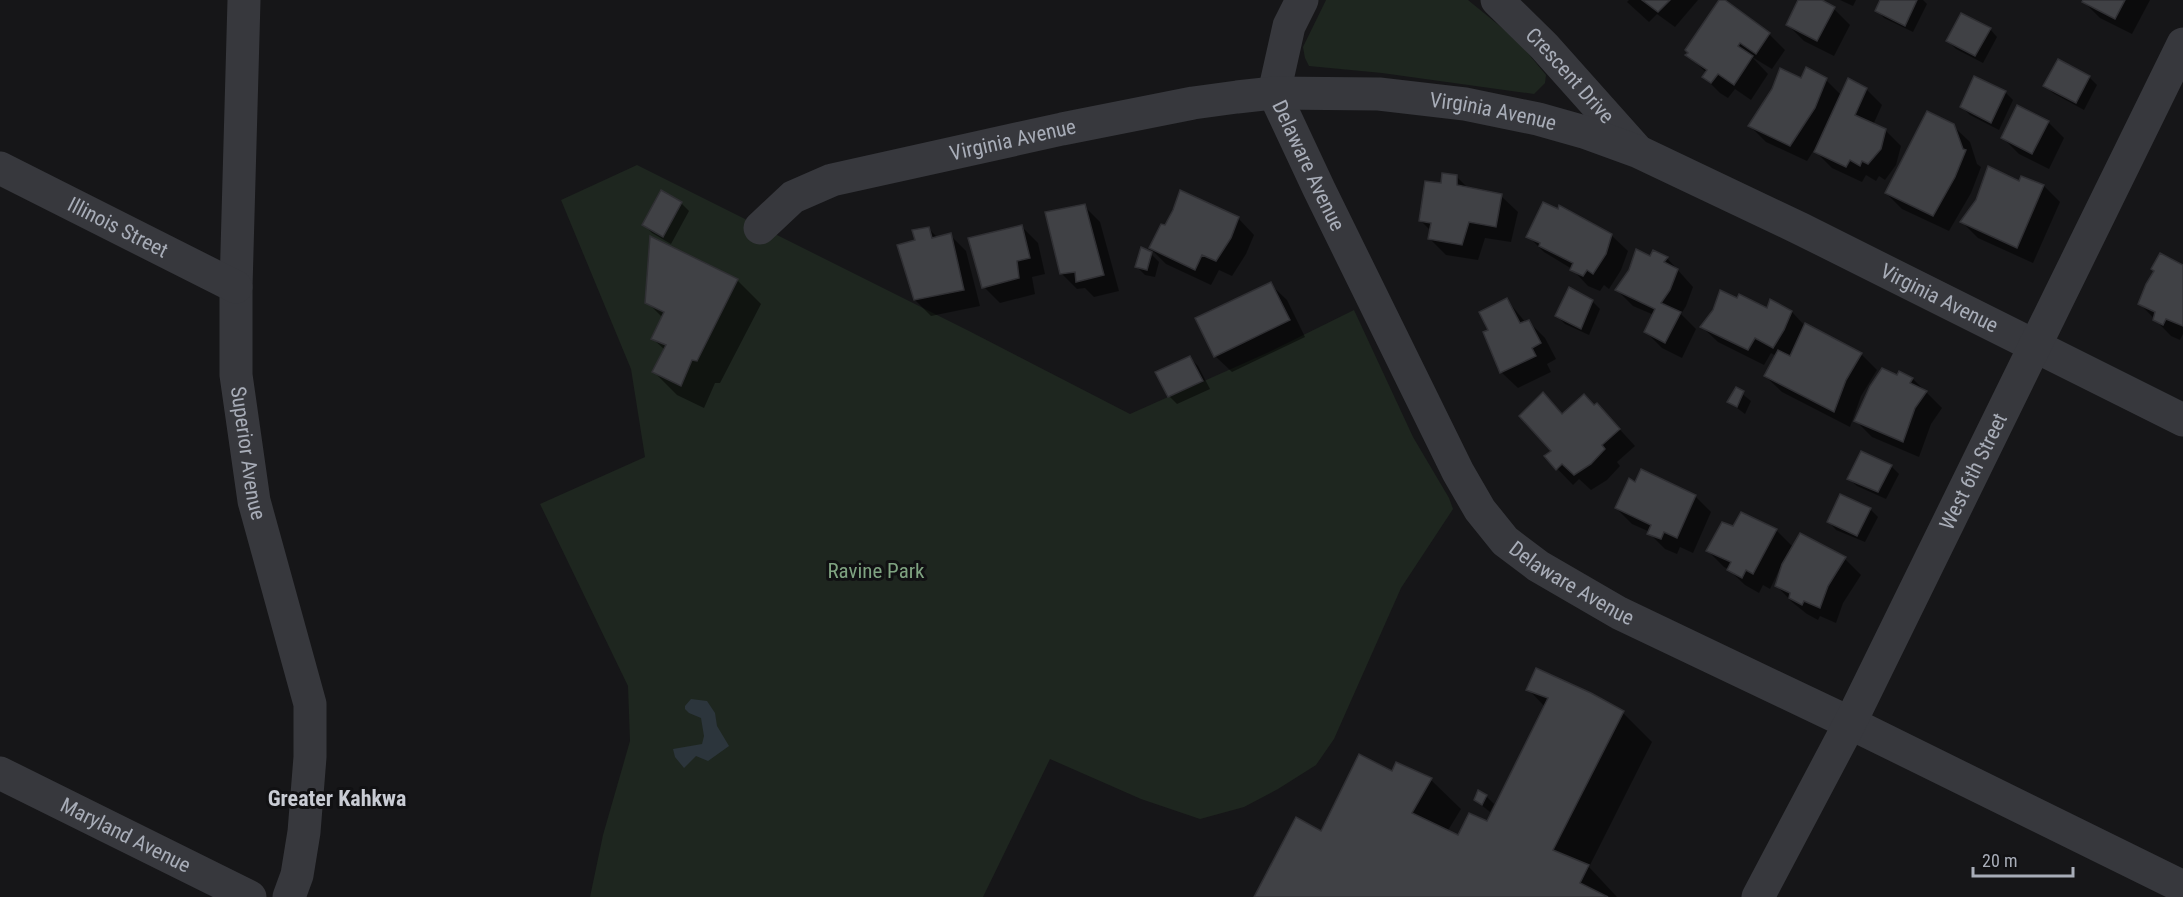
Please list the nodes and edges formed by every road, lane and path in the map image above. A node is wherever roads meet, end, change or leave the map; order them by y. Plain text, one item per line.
1 (244, 0) edge
2 (1302, 0) edge
3 (1497, 0) edge
4 (2183, 45) edge
5 (1274, 93) junction
6 (1639, 152) junction
7 (0, 168) edge
8 (760, 228) dead end
9 (236, 287) junction
10 (2035, 347) junction
11 (2183, 420) edge
12 (1850, 723) junction
13 (0, 773) edge
14 (2183, 887) edge
15 (250, 897) edge
16 (289, 897) edge
17 (1758, 897) edge

1 - 9 street, Superior Avenue
2 - 5 street, Delaware Avenue
3 - 6 street, Crescent Drive
4 - 10 street, West 6th Street
5 - 6 street, Virginia Avenue
5 - 8 street, Virginia Avenue
5 - 12 street, Delaware Avenue
6 - 10 street, Virginia Avenue
7 - 9 street, Illinois Street
9 - 16 street, Superior Avenue
10 - 11 street, Virginia Avenue
10 - 12 street, West 6th Street
12 - 14 street, Delaware Avenue
12 - 17 street, West 6th Street
13 - 15 street, Maryland Avenue

